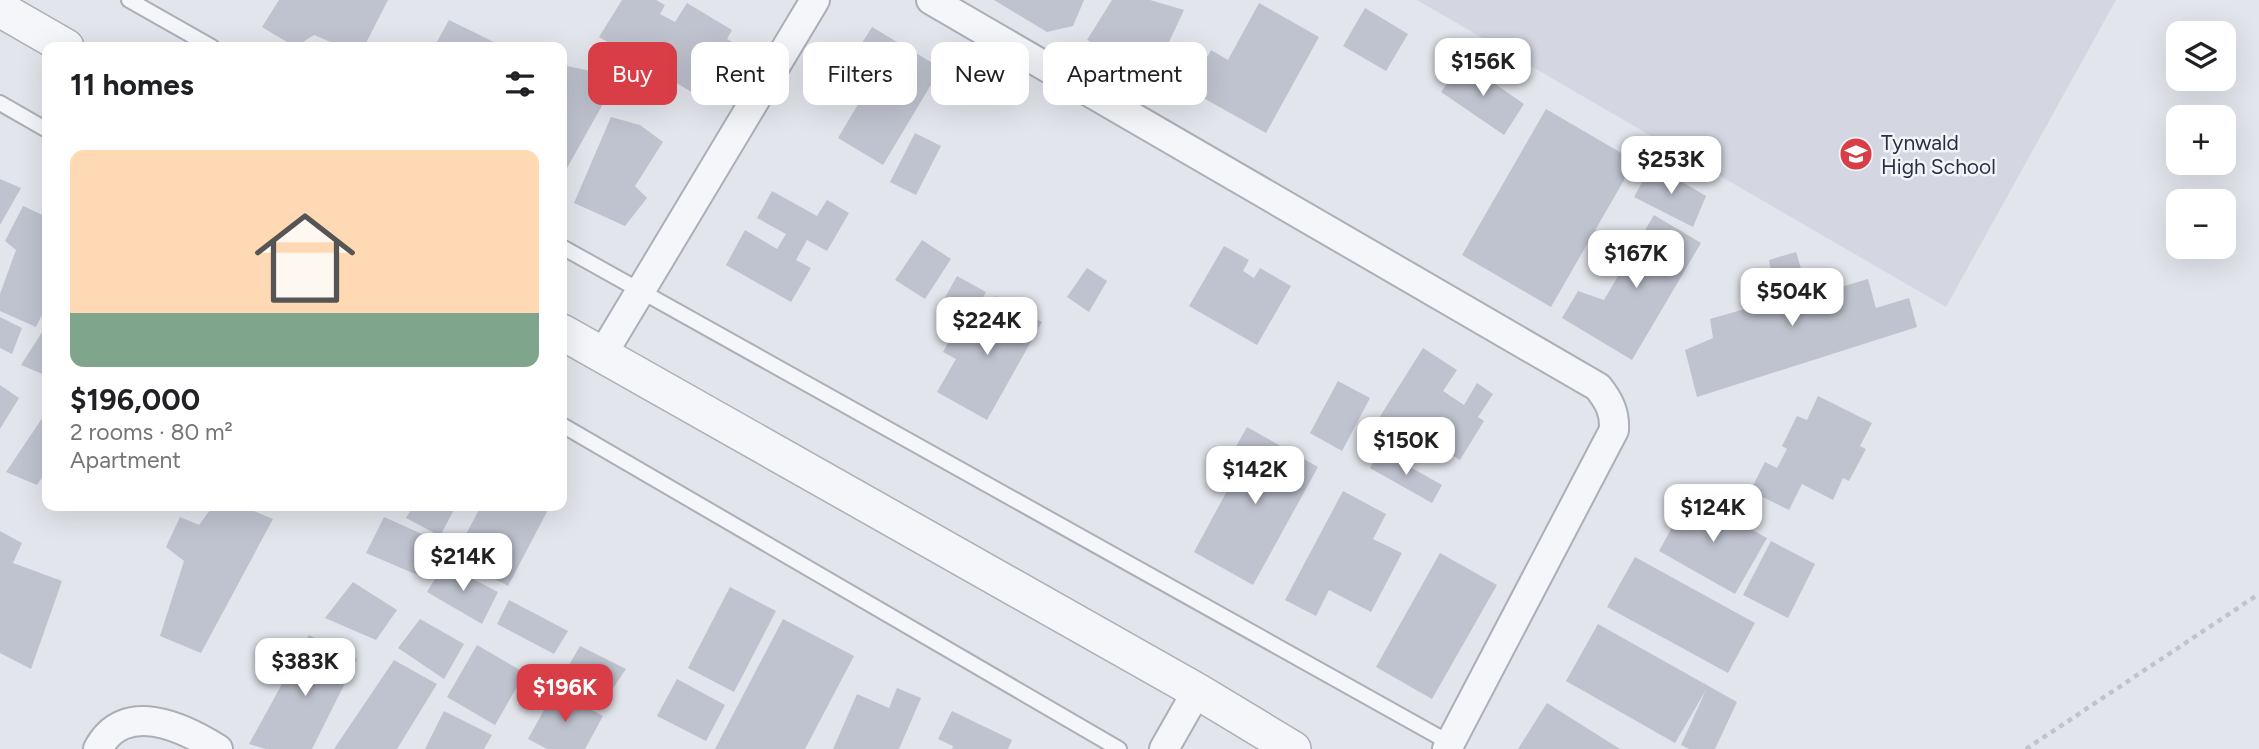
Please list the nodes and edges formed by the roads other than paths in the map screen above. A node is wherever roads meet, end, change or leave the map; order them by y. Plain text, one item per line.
1 (129, 0) edge
2 (815, 0) edge
3 (930, 0) edge
4 (0, 9) edge
5 (57, 42) edge
6 (203, 42) edge
7 (0, 103) edge
8 (42, 127) edge
9 (567, 250) edge
10 (640, 291) junction
11 (567, 335) edge
12 (602, 355) junction
13 (567, 428) edge
14 (1197, 691) junction
15 (1449, 746) edge
16 (98, 749) edge
17 (218, 749) edge
18 (1119, 749) edge
19 (1164, 749) edge
20 (1293, 749) edge

1 - 6 lane
2 - 10 street
3 - 15 street
4 - 5 street
7 - 8 lane
9 - 10 lane
10 - 12 street
10 - 15 lane
11 - 12 street
12 - 14 street
13 - 18 lane
14 - 19 street
14 - 20 street
16 - 17 street

